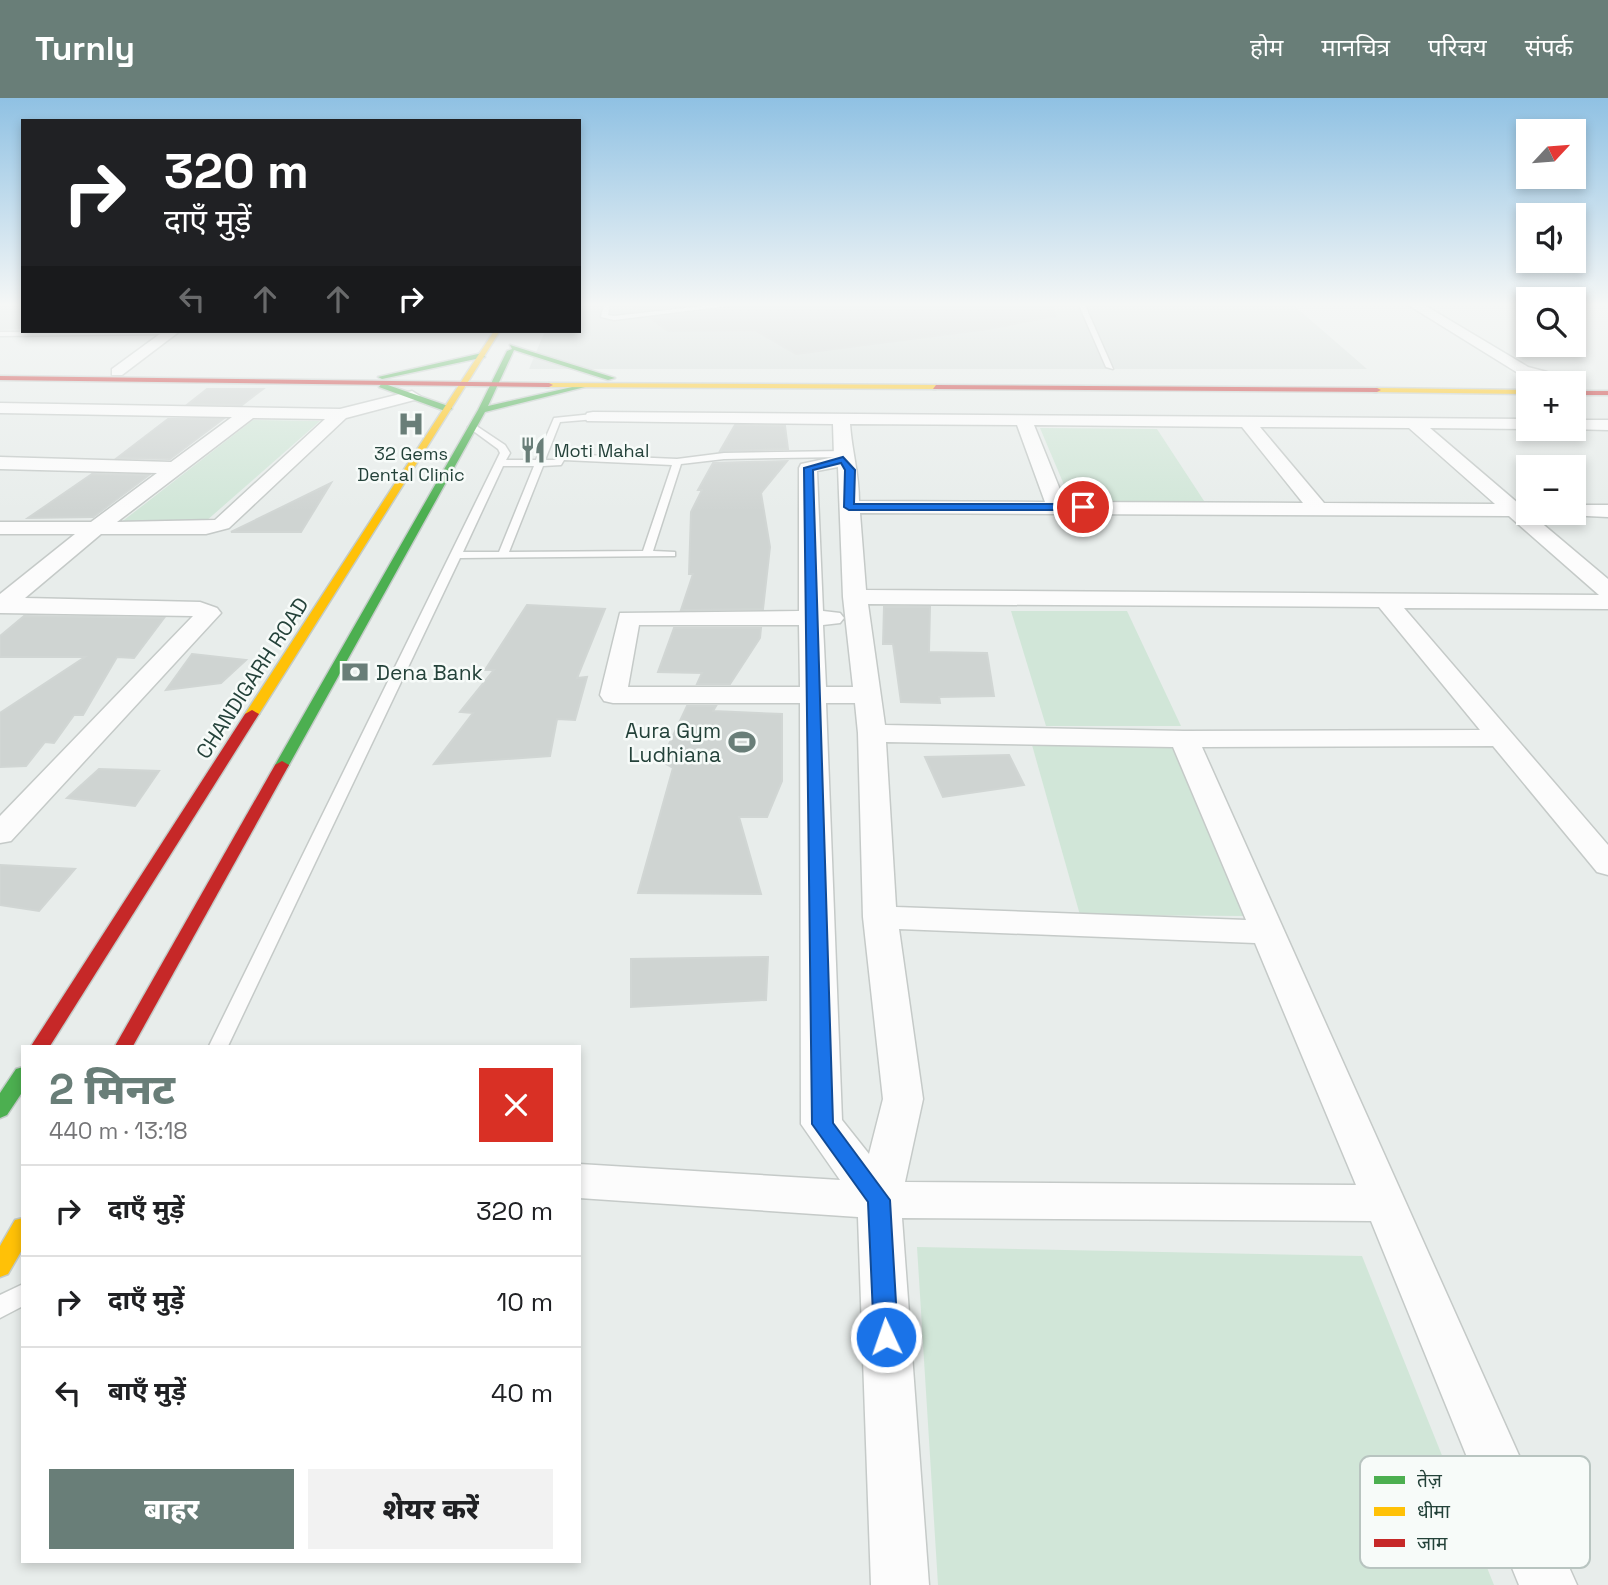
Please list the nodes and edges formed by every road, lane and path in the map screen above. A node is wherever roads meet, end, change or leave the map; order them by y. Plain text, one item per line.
1 (129, 372) edge
2 (415, 372) edge
3 (471, 372) edge
4 (499, 372) edge
5 (593, 372) edge
6 (0, 378) edge
7 (611, 378) junction
8 (382, 381) junction
9 (1516, 381) edge
10 (465, 382) junction
11 (494, 382) junction
12 (1586, 384) edge
13 (1608, 384) edge
14 (582, 387) junction
15 (1516, 392) edge
16 (1586, 393) edge
17 (1608, 393) edge
18 (412, 396) junction
19 (0, 408) edge
20 (448, 409) junction
21 (482, 410) junction
22 (250, 412) junction
23 (340, 414) junction
24 (593, 417) joint
25 (841, 420) junction
26 (1024, 421) junction
27 (1248, 423) junction
28 (1414, 424) junction
29 (1516, 424) edge
30 (1591, 425) edge
31 (472, 427) junction
32 (1608, 436) edge
33 (843, 457) junction
34 (677, 462) junction
35 (0, 463) edge
36 (500, 463) junction
37 (539, 464) junction
38 (175, 468) junction
39 (1516, 505) edge
40 (1057, 506) junction
41 (849, 507) junction
42 (1317, 508) junction
43 (1516, 510) edge
44 (1586, 510) edge
45 (1608, 511) edge
46 (1538, 525) edge
47 (0, 528) edge
48 (96, 528) junction
49 (503, 554) junction
50 (647, 554) junction
51 (671, 554) dead end
52 (458, 555) junction
53 (1608, 591) edge
54 (1385, 600) junction
55 (1608, 602) edge
56 (1, 605) edge
57 (857, 607) junction
58 (812, 618) junction
59 (867, 695) junction
60 (812, 696) junction
61 (872, 733) junction
62 (1503, 738) junction
63 (1184, 739) junction
64 (0, 834) edge
65 (1608, 865) edge
66 (880, 917) junction
67 (1265, 932) junction
68 (41, 1045) edge
69 (125, 1045) edge
70 (218, 1045) edge
71 (21, 1077) edge
72 (0, 1110) edge
73 (581, 1181) edge
74 (878, 1200) junction
75 (1386, 1203) junction
76 (21, 1230) edge
77 (0, 1267) edge
78 (21, 1295) edge
79 (0, 1307) edge
80 (1493, 1456) edge
81 (1541, 1568) edge
82 (900, 1585) edge
83 (1548, 1585) edge

1 - 8 street
2 - 8 street
3 - 10 street, CHANDIGARH ROAD
4 - 11 street
5 - 7 street
6 - 8 street
7 - 9 street
7 - 11 street
8 - 10 street
8 - 18 street
10 - 11 street
10 - 20 street, CHANDIGARH ROAD
11 - 14 street
11 - 21 street
12 - 13 street
14 - 15 street
14 - 21 street
16 - 17 street
18 - 20 street
18 - 23 street
19 - 22 street
20 - 68 street, CHANDIGARH ROAD
21 - 31 street
22 - 23 street
22 - 38 street
23 - 48 street
24 - 25 street
24 - 37 lane
25 - 26 street
25 - 33 street
26 - 27 street
26 - 40 street
27 - 28 street
27 - 42 street
28 - 29 street
28 - 39 street
30 - 32 street
31 - 36 lane
31 - 69 street
33 - 34 lane
33 - 41 street
33 - 58 street
34 - 37 lane
34 - 50 lane
35 - 38 street
36 - 37 lane
36 - 52 lane
37 - 49 lane
38 - 48 street
40 - 41 street
40 - 42 street
41 - 57 street
42 - 43 street
44 - 45 street
46 - 53 street
47 - 48 street
48 - 56 street
49 - 50 lane
49 - 52 lane
50 - 51 lane
52 - 70 lane
54 - 55 street
54 - 57 street
54 - 62 street
56 - 64 street
57 - 58 street
57 - 59 street
58 - 60 street
58 - 60 street
59 - 60 street
59 - 61 street
60 - 74 street
61 - 63 street
61 - 66 street
62 - 63 street
62 - 65 street
63 - 67 street
66 - 67 street
66 - 74 street
67 - 75 street
71 - 72 street
73 - 74 street
74 - 75 street
74 - 82 street
75 - 80 street
76 - 77 street
78 - 79 lane
81 - 83 street

